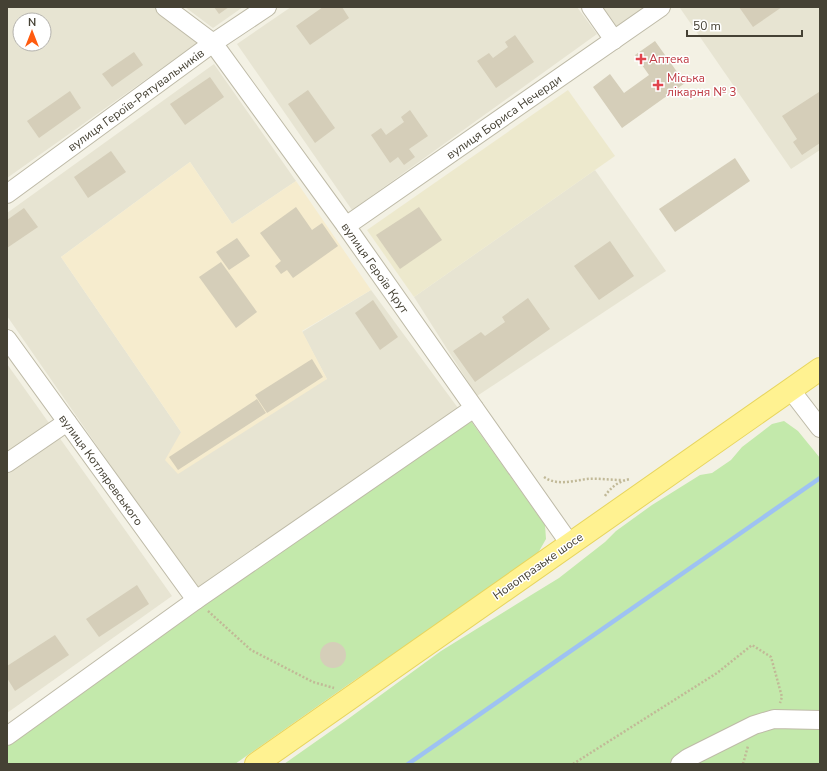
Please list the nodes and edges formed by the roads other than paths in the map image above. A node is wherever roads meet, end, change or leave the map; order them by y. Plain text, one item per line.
1 (165, 7) edge
2 (266, 7) edge
3 (590, 7) edge
4 (661, 7) edge
5 (614, 40) junction
6 (213, 43) junction
7 (7, 194) edge
8 (346, 226) junction
9 (7, 339) edge
10 (820, 369) edge
11 (790, 389) junction
12 (474, 408) junction
13 (67, 422) junction
14 (820, 428) edge
15 (7, 463) edge
16 (570, 544) junction
17 (196, 600) junction
18 (820, 720) edge
19 (7, 736) edge
20 (256, 764) edge
21 (680, 764) edge

1 - 6 street, вулиця Героїв Крут
2 - 6 street, вулиця Героїв-Рятувальників
3 - 5 street
4 - 5 street, вулиця Бориса Нечерди
5 - 8 street, вулиця Бориса Нечерди
6 - 7 street, вулиця Героїв-Рятувальників
6 - 8 street, вулиця Героїв Крут
8 - 12 street, вулиця Героїв Крут
9 - 13 street, вулиця Котляревського
10 - 11 main road, Новопразьке шосе
11 - 14 street
11 - 16 main road, Новопразьке шосе
12 - 16 street, вулиця Героїв Крут
12 - 17 street
13 - 15 street
13 - 17 street, вулиця Котляревського
16 - 20 main road, Новопразьке шосе
17 - 19 street
18 - 21 street

